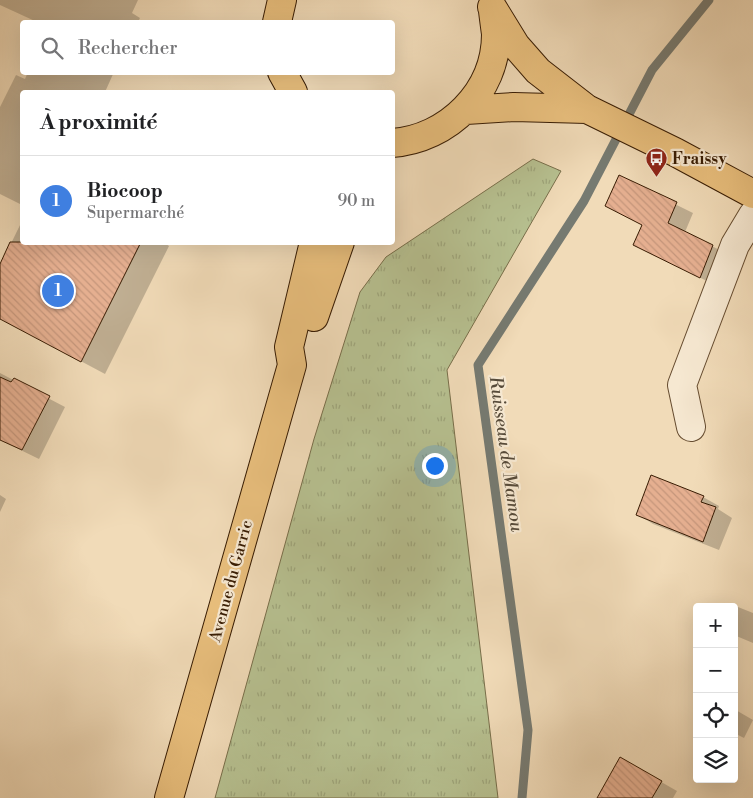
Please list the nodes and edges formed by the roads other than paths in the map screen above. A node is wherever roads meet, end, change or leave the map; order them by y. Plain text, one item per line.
1 (491, 4) edge
2 (284, 75) edge
3 (292, 90) edge
4 (587, 109) junction
5 (466, 110) junction
6 (402, 142) edge
7 (395, 155) edge
8 (753, 194) edge
9 (753, 215) edge
10 (313, 245) edge
11 (339, 245) edge
12 (292, 365) junction
13 (691, 427) dead end
14 (169, 798) edge

1 - 4 main road
1 - 5 main road
2 - 3 main road
4 - 5 main road
4 - 8 main road
5 - 6 main road
6 - 7 main road
9 - 13 street
10 - 12 main road, Avenue du Garric
11 - 12 main road, Avenue du Garric
12 - 14 main road, Avenue du Garric

